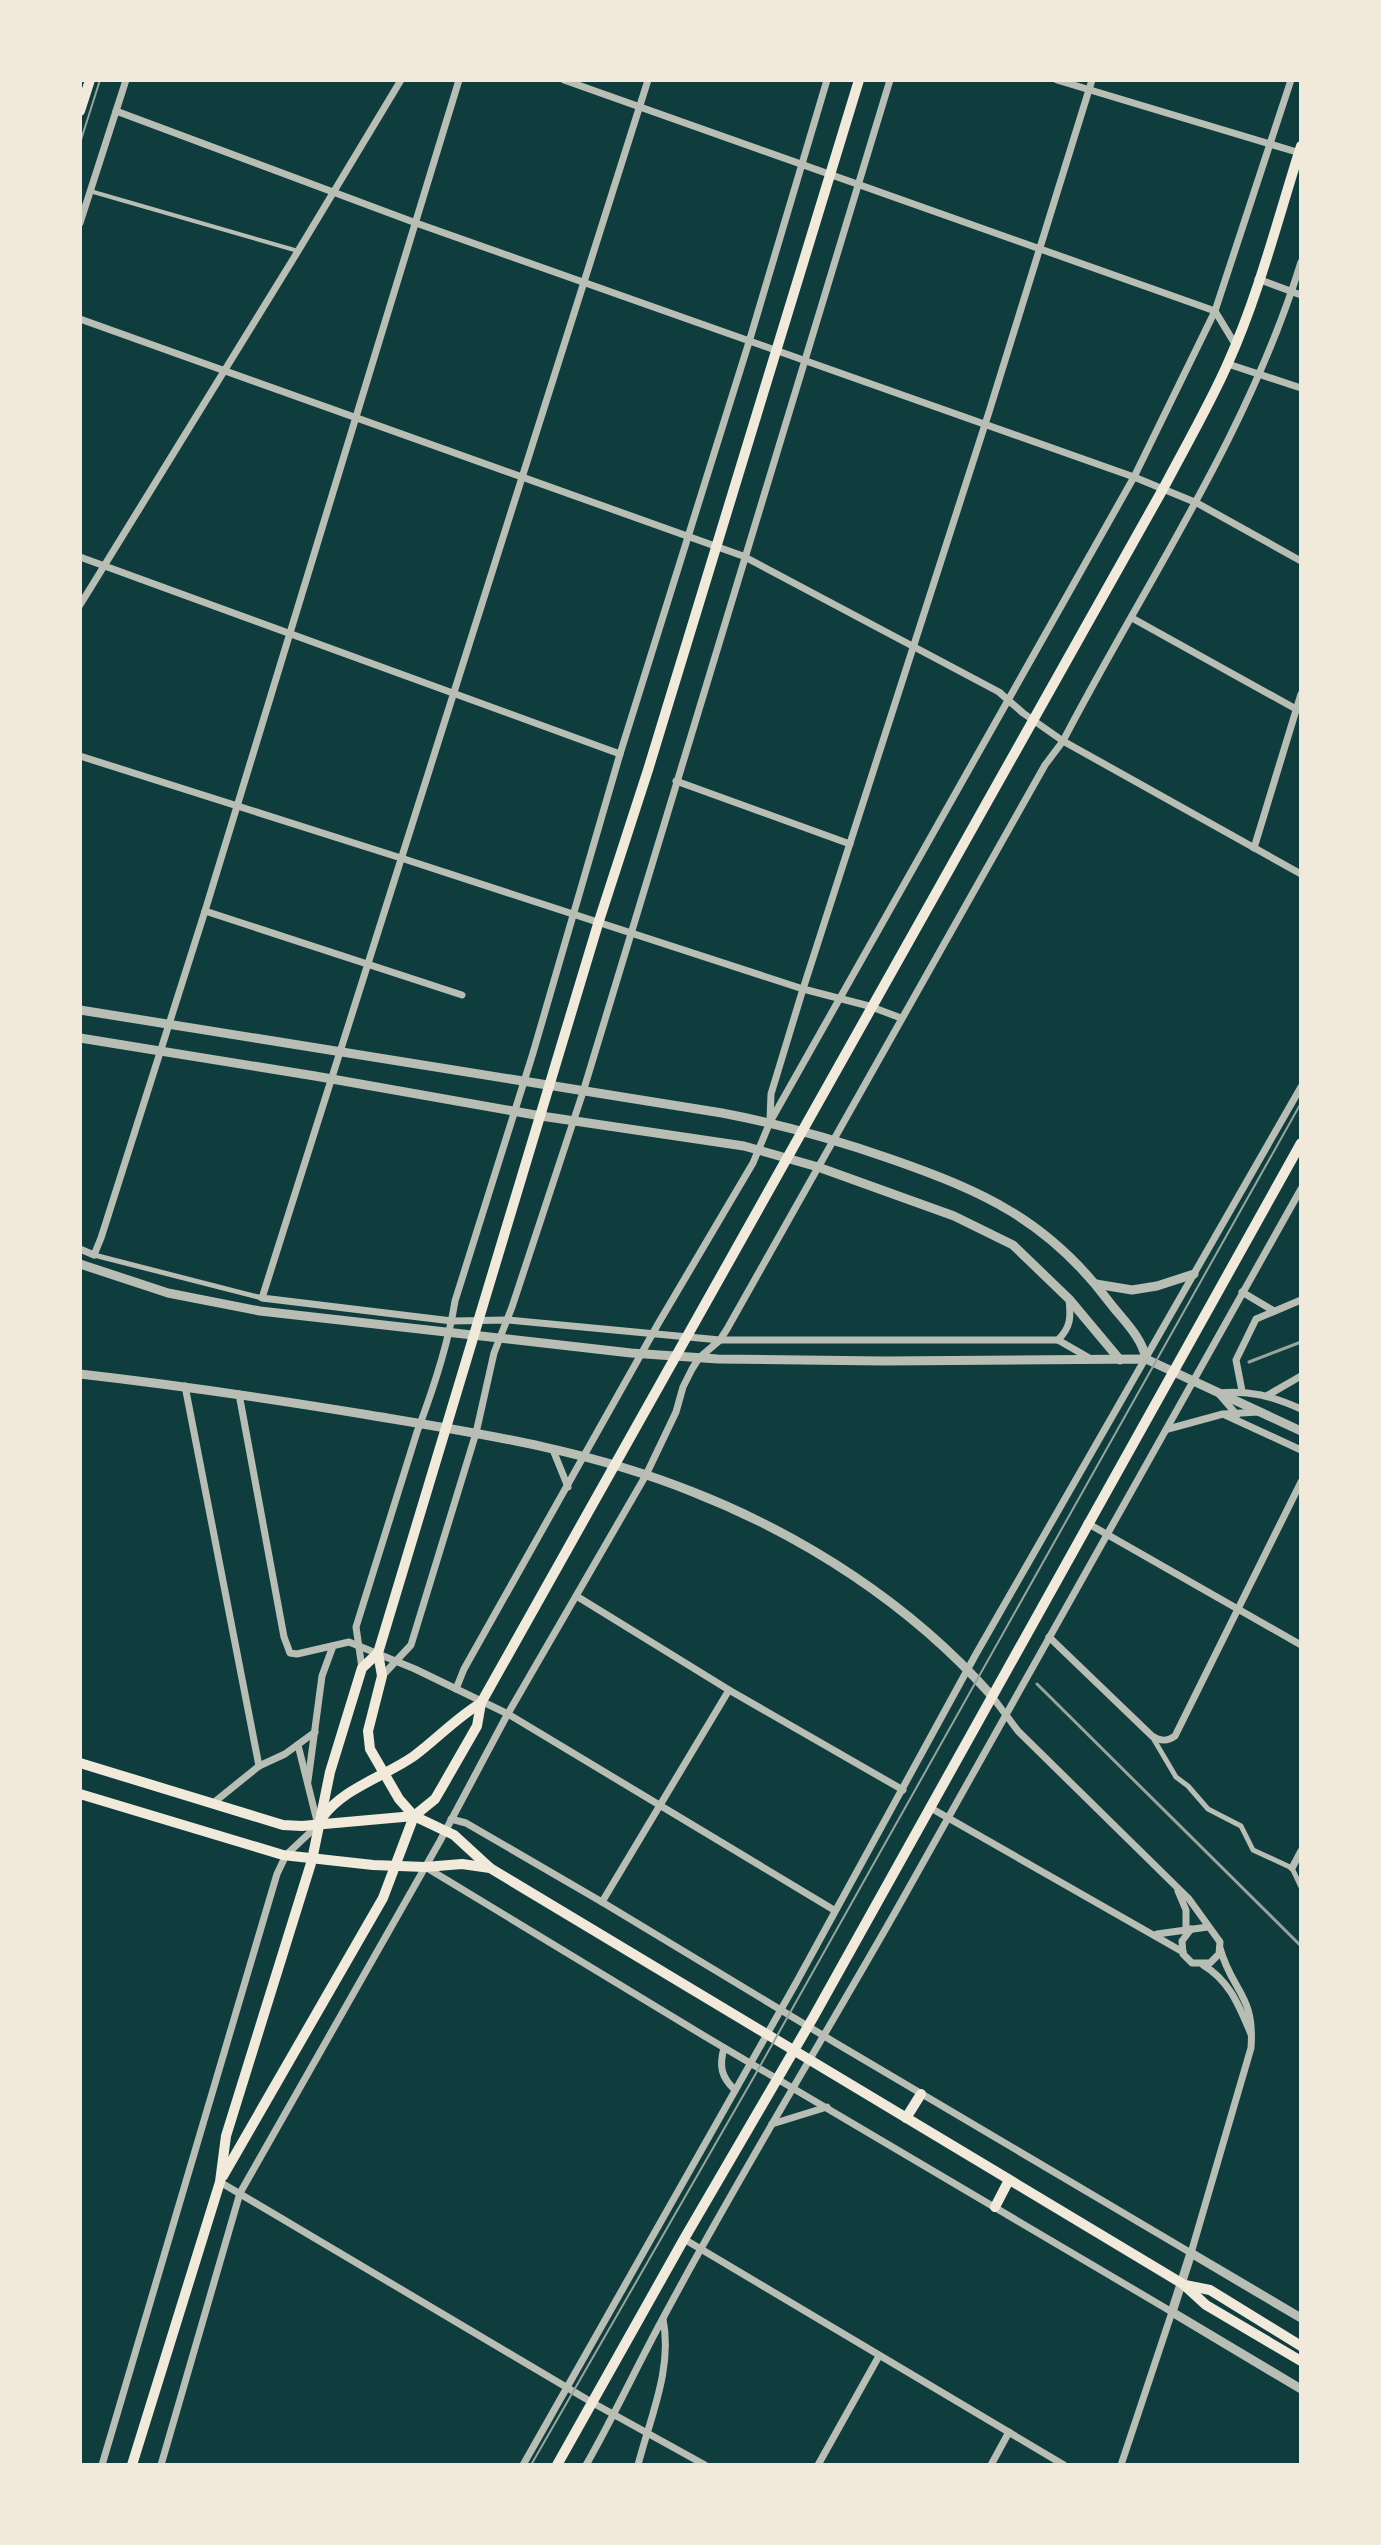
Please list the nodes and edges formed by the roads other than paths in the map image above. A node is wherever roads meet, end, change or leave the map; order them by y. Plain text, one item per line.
1 (90, 80) edge
2 (126, 80) edge
3 (401, 80) edge
4 (459, 80) edge
5 (564, 80) edge
6 (648, 80) edge
7 (827, 80) edge
8 (859, 80) edge
9 (890, 80) edge
10 (1057, 80) edge
11 (1092, 80) edge
12 (1291, 80) edge
13 (1089, 91) junction
14 (640, 106) junction
15 (80, 111) edge
16 (116, 111) junction
17 (1271, 145) junction
18 (1300, 151) edge
19 (801, 162) junction
20 (830, 173) junction
21 (858, 183) junction
22 (90, 191) junction
23 (334, 191) junction
24 (80, 223) edge
25 (416, 223) junction
26 (1040, 248) junction
27 (298, 251) junction
28 (1301, 262) edge
29 (1258, 279) junction
30 (585, 283) junction
31 (1292, 292) junction
32 (1301, 295) edge
33 (1215, 311) junction
34 (80, 319) edge
35 (749, 342) junction
36 (1235, 344) junction
37 (775, 351) junction
38 (804, 362) junction
39 (1228, 364) junction
40 (223, 370) junction
41 (1261, 374) junction
42 (1301, 388) edge
43 (356, 418) junction
44 (984, 425) junction
45 (522, 477) junction
46 (1134, 477) junction
47 (1163, 489) junction
48 (1197, 503) junction
49 (689, 537) junction
50 (716, 546) junction
51 (743, 556) junction
52 (80, 557) edge
53 (1301, 561) edge
54 (104, 565) junction
55 (80, 605) edge
56 (1132, 618) junction
57 (290, 633) junction
58 (914, 646) junction
59 (453, 693) junction
60 (1301, 694) edge
61 (1010, 701) junction
62 (1296, 709) junction
63 (1033, 720) junction
64 (1063, 741) junction
65 (620, 754) junction
66 (80, 756) edge
67 (676, 781) junction
68 (237, 806) junction
69 (850, 844) junction
70 (1254, 848) junction
71 (401, 858) junction
72 (1301, 874) edge
73 (205, 911) junction
74 (572, 915) junction
75 (598, 924) junction
76 (629, 934) junction
77 (367, 964) junction
78 (803, 989) junction
79 (462, 995) dead end
80 (839, 999) junction
81 (871, 1006) junction
82 (80, 1010) edge
83 (901, 1018) junction
84 (167, 1025) junction
85 (80, 1038) edge
86 (159, 1051) junction
87 (340, 1051) junction
88 (331, 1079) junction
89 (523, 1081) junction
90 (550, 1086) junction
91 (1301, 1087) edge
92 (583, 1092) junction
93 (514, 1112) junction
94 (541, 1116) junction
95 (573, 1121) junction
96 (770, 1122) junction
97 (802, 1130) junction
98 (835, 1139) junction
99 (1301, 1143) edge
100 (760, 1150) junction
101 (787, 1157) junction
102 (818, 1167) junction
103 (1301, 1189) edge
104 (80, 1249) edge
105 (94, 1255) junction
106 (80, 1264) edge
107 (1194, 1274) junction
108 (1096, 1284) junction
109 (1242, 1292) junction
110 (262, 1298) junction
111 (1069, 1299) junction
112 (1301, 1300) edge
113 (1274, 1311) junction
114 (507, 1320) junction
115 (452, 1321) junction
116 (478, 1321) junction
117 (449, 1333) junction
118 (652, 1335) junction
119 (474, 1336) junction
120 (686, 1338) junction
121 (499, 1339) junction
122 (720, 1340) junction
123 (1058, 1340) junction
124 (642, 1354) junction
125 (674, 1357) junction
126 (699, 1358) junction
127 (1146, 1359) junction
128 (1094, 1360) junction
129 (1120, 1360) junction
130 (1172, 1372) junction
131 (80, 1374) edge
132 (1301, 1376) edge
133 (1193, 1381) junction
134 (185, 1386) junction
135 (1242, 1391) junction
136 (1218, 1393) junction
137 (239, 1394) junction
138 (1268, 1395) junction
139 (1301, 1409) edge
140 (1260, 1412) junction
141 (1236, 1413) junction
142 (1223, 1414) junction
143 (420, 1423) junction
144 (1247, 1425) junction
145 (447, 1428) junction
146 (1168, 1429) junction
147 (1301, 1431) edge
148 (476, 1433) junction
149 (553, 1450) junction
150 (1301, 1450) edge
151 (584, 1458) junction
152 (615, 1466) junction
153 (646, 1475) junction
154 (1301, 1482) edge
155 (568, 1487) junction
156 (1087, 1523) junction
157 (1106, 1534) junction
158 (578, 1597) junction
159 (1239, 1609) junction
160 (1049, 1637) junction
161 (358, 1644) junction
162 (1301, 1645) edge
163 (333, 1646) junction
164 (378, 1653) junction
165 (396, 1661) junction
166 (362, 1668) junction
167 (968, 1670) junction
168 (382, 1676) junction
169 (456, 1689) junction
170 (729, 1690) junction
171 (991, 1695) junction
172 (481, 1703) junction
173 (508, 1714) junction
174 (1006, 1715) junction
175 (315, 1732) junction
176 (1152, 1736) junction
177 (298, 1745) junction
178 (80, 1763) edge
179 (259, 1766) junction
180 (384, 1775) junction
181 (308, 1781) junction
182 (903, 1790) junction
183 (80, 1794) edge
184 (212, 1804) junction
185 (661, 1807) junction
186 (929, 1807) junction
187 (414, 1816) junction
188 (949, 1817) junction
189 (448, 1824) junction
190 (318, 1825) junction
191 (1301, 1851) edge
192 (286, 1855) junction
193 (312, 1860) junction
194 (397, 1866) junction
195 (425, 1867) junction
196 (490, 1868) junction
197 (1292, 1868) junction
198 (1301, 1887) edge
199 (1177, 1889) junction
200 (602, 1902) junction
201 (834, 1910) junction
202 (1211, 1929) junction
203 (1188, 1931) junction
204 (1155, 1934) junction
205 (1220, 1948) junction
206 (1183, 1952) junction
207 (1203, 1965) junction
208 (781, 2009) junction
209 (807, 2026) junction
210 (767, 2033) junction
211 (824, 2036) junction
212 (1252, 2036) junction
213 (724, 2048) junction
214 (794, 2050) junction
215 (809, 2060) junction
216 (750, 2063) junction
217 (778, 2078) junction
218 (793, 2087) junction
219 (735, 2090) junction
220 (921, 2094) junction
221 (827, 2107) junction
222 (906, 2118) junction
223 (772, 2124) junction
224 (1009, 2180) junction
225 (220, 2182) junction
226 (240, 2193) junction
227 (995, 2207) junction
228 (684, 2239) junction
229 (702, 2249) junction
230 (1191, 2253) junction
231 (1183, 2284) junction
232 (1172, 2312) junction
233 (1301, 2318) edge
234 (662, 2319) junction
235 (1301, 2346) edge
236 (879, 2356) junction
237 (1301, 2361) edge
238 (567, 2386) junction
239 (1301, 2389) edge
240 (593, 2403) junction
241 (614, 2416) junction
242 (1009, 2432) junction
243 (646, 2433) junction
244 (102, 2465) edge
245 (132, 2465) edge
246 (161, 2465) edge
247 (523, 2465) edge
248 (557, 2465) edge
249 (586, 2465) edge
250 (638, 2465) edge
251 (705, 2465) edge
252 (818, 2465) edge
253 (991, 2465) edge
254 (1064, 2465) edge
255 (1121, 2465) edge

1 - 15 main road
2 - 16 street
3 - 23 street
4 - 25 street
5 - 14 street
6 - 14 street
7 - 19 street
8 - 20 main road
9 - 21 street
10 - 13 street
11 - 13 street
12 - 17 street
13 - 17 street
13 - 26 street
14 - 19 street
14 - 30 street
16 - 22 street
16 - 23 street
17 - 18 street
17 - 33 street
18 - 29 main road
19 - 20 street
19 - 35 street
20 - 21 street
20 - 37 main road
21 - 26 street
21 - 38 street
22 - 24 street
22 - 27 lane
23 - 25 street
23 - 27 street
25 - 30 street
25 - 43 street
26 - 33 street
26 - 44 street
27 - 40 street
28 - 31 street
29 - 31 street
29 - 36 main road
30 - 35 street
30 - 45 street
31 - 32 street
31 - 41 street
33 - 36 street
33 - 46 street
34 - 40 street
35 - 37 street
35 - 49 street
36 - 39 main road
37 - 38 street
37 - 50 main road
38 - 44 street
38 - 51 street
39 - 41 street
39 - 47 main road
40 - 43 street
40 - 54 street
41 - 42 street
41 - 48 street
43 - 45 street
43 - 57 street
44 - 46 street
44 - 58 street
45 - 49 street
45 - 59 street
46 - 47 street
46 - 61 street
47 - 48 street
47 - 63 main road
48 - 53 street
48 - 56 street
49 - 50 street
49 - 65 street
50 - 51 street
50 - 75 main road
51 - 58 street
51 - 67 street
52 - 54 street
54 - 55 street
54 - 57 street
56 - 62 street
56 - 64 street
57 - 59 street
57 - 68 street
58 - 61 street
58 - 69 street
59 - 65 street
59 - 71 street
60 - 62 street
61 - 63 street
61 - 80 street
62 - 70 street
63 - 64 street
63 - 81 main road
64 - 70 street
64 - 83 street
65 - 74 street
66 - 68 street
67 - 69 street
67 - 76 street
68 - 71 street
68 - 73 street
69 - 78 street
70 - 72 street
71 - 74 street
71 - 77 street
73 - 77 street
73 - 84 street
74 - 75 street
74 - 89 street
75 - 76 street
75 - 90 main road
76 - 78 street
76 - 92 street
77 - 79 street
77 - 87 street
78 - 80 street
78 - 96 street
80 - 81 street
80 - 96 street
81 - 83 street
81 - 97 main road
82 - 84 street
83 - 98 street
84 - 86 street
84 - 87 street
85 - 86 street
86 - 88 street
86 - 105 street
87 - 88 street
87 - 89 street
88 - 93 street
88 - 110 street
89 - 90 street
89 - 93 street
90 - 92 street
90 - 94 main road
91 - 107 street
92 - 95 street
92 - 96 street
93 - 94 street
93 - 115 street
94 - 95 street
94 - 116 main road
95 - 100 street
95 - 114 street
96 - 97 street
96 - 100 street
97 - 98 street
97 - 101 main road
98 - 102 street
98 - 108 street
99 - 130 main road
100 - 101 street
100 - 118 street
101 - 102 street
101 - 120 main road
102 - 111 street
102 - 122 street
103 - 109 street
104 - 105 street
105 - 110 street
106 - 117 street
107 - 108 street
107 - 127 street
108 - 127 street
109 - 113 street
109 - 133 street
110 - 115 street
111 - 123 street
111 - 129 street
112 - 113 street
113 - 135 street
114 - 116 street
114 - 118 street
114 - 121 street
115 - 116 street
115 - 117 street
116 - 119 main road
117 - 119 street
117 - 143 street
118 - 120 street
118 - 124 street
119 - 121 street
119 - 145 main road
120 - 122 street
120 - 125 main road
121 - 124 street
121 - 148 street
122 - 123 street
122 - 126 street
123 - 128 street
124 - 125 street
124 - 151 street
125 - 126 street
125 - 152 main road
126 - 128 street
126 - 153 street
127 - 129 street
127 - 130 street
127 - 167 street
128 - 129 street
130 - 133 street
130 - 156 main road
131 - 134 street
132 - 138 street
133 - 136 street
133 - 146 street
134 - 137 street
134 - 179 street
135 - 136 street
135 - 138 street
136 - 140 street
136 - 141 street
137 - 143 street
137 - 163 street
138 - 139 street
140 - 141 street
140 - 147 street
141 - 142 street
141 - 144 street
142 - 144 street
142 - 146 street
143 - 145 street
143 - 161 street
144 - 150 street
145 - 148 street
145 - 164 main road
146 - 157 street
148 - 149 street
148 - 165 street
149 - 151 street
149 - 155 street
151 - 152 street
151 - 155 street
152 - 153 street
152 - 172 main road
153 - 158 street
153 - 167 street
154 - 159 street
155 - 169 street
156 - 157 street
156 - 171 main road
157 - 159 street
157 - 160 street
158 - 170 street
158 - 173 street
159 - 162 street
159 - 176 street
160 - 174 street
160 - 176 street
161 - 163 street
161 - 164 street
161 - 166 street
163 - 175 street
164 - 165 street
164 - 166 main road
164 - 168 main road
165 - 168 street
165 - 169 street
166 - 190 main road
167 - 171 street
167 - 182 street
168 - 180 main road
169 - 172 street
170 - 182 street
170 - 185 street
171 - 174 street
171 - 186 main road
172 - 173 street
172 - 180 main road
172 - 187 main road
173 - 185 street
173 - 189 street
174 - 188 street
174 - 199 street
175 - 177 street
175 - 181 street
176 - 197 street
177 - 179 street
177 - 181 street
178 - 184 main road
179 - 184 street
180 - 187 main road
180 - 190 main road
181 - 190 street
182 - 201 street
183 - 192 main road
184 - 190 main road
185 - 200 street
185 - 201 street
186 - 188 street
186 - 209 main road
187 - 189 main road
187 - 190 main road
187 - 194 main road
188 - 204 street
188 - 211 street
189 - 195 street
189 - 196 main road
189 - 200 street
190 - 192 street
190 - 193 main road
191 - 197 street
192 - 193 main road
192 - 244 street
193 - 194 main road
193 - 225 main road
194 - 195 main road
194 - 225 main road
195 - 196 main road
195 - 213 street
195 - 226 street
196 - 210 main road
197 - 198 street
199 - 202 street
199 - 203 street
200 - 208 street
201 - 208 street
202 - 203 street
202 - 205 street
203 - 204 street
203 - 206 street
204 - 206 street
205 - 207 street
205 - 212 street
206 - 207 street
207 - 212 street
208 - 209 street
208 - 210 street
209 - 211 street
209 - 214 main road
210 - 214 main road
210 - 216 street
211 - 215 street
211 - 220 street
212 - 230 street
213 - 216 street
213 - 219 street
214 - 215 main road
214 - 217 main road
215 - 218 street
215 - 222 main road
216 - 217 street
216 - 219 street
217 - 218 street
217 - 228 main road
218 - 221 street
218 - 223 street
219 - 238 street
220 - 222 main road
220 - 230 street
221 - 223 street
221 - 227 street
222 - 224 main road
223 - 229 street
224 - 227 main road
224 - 231 main road
225 - 226 street
225 - 245 main road
226 - 238 street
226 - 246 street
227 - 232 street
228 - 229 street
228 - 240 main road
229 - 234 street
229 - 236 street
230 - 231 street
230 - 233 street
231 - 232 street
231 - 235 main road
231 - 237 main road
232 - 239 street
232 - 255 street
234 - 241 street
234 - 243 street
236 - 242 street
236 - 252 street
238 - 240 street
238 - 247 street
240 - 241 street
240 - 248 main road
241 - 243 street
241 - 249 street
242 - 253 street
242 - 254 street
243 - 250 street
243 - 251 street

